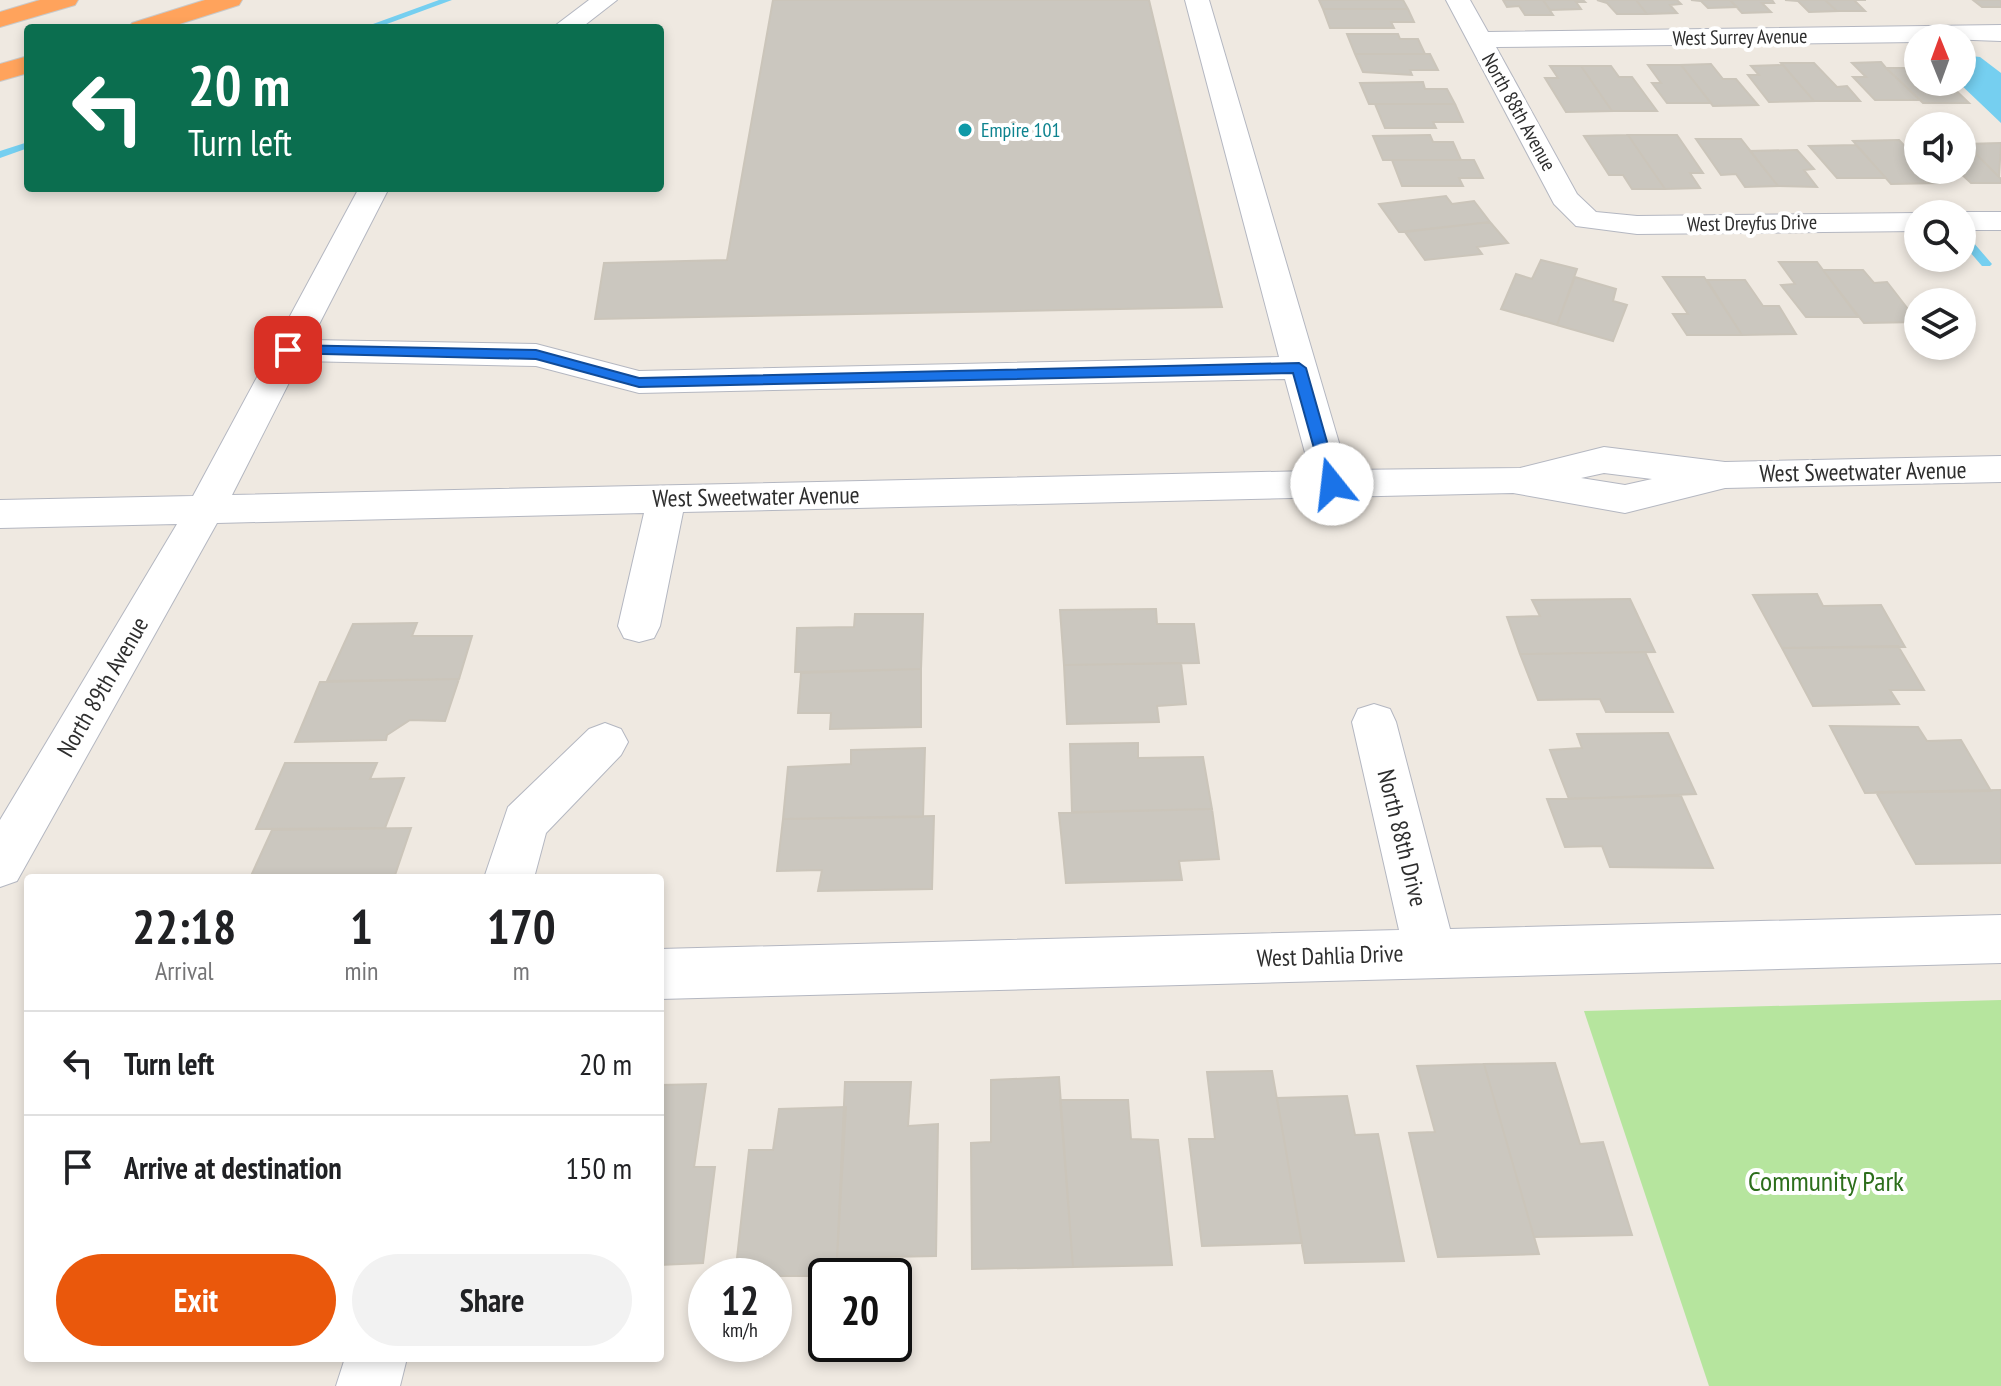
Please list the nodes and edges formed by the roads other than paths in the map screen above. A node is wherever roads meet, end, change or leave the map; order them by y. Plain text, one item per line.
1 (16, 0) edge
2 (66, 0) edge
3 (230, 0) edge
4 (605, 0) edge
5 (1197, 0) edge
6 (1458, 0) edge
7 (0, 5) edge
8 (0, 20) edge
9 (154, 24) edge
10 (571, 24) edge
11 (2001, 33) edge
12 (1480, 40) junction
13 (24, 65) edge
14 (0, 73) edge
15 (372, 192) edge
16 (1587, 220) joint
17 (1976, 221) edge
18 (2001, 221) edge
19 (1904, 222) edge
20 (288, 350) junction
21 (1299, 368) junction
22 (2001, 469) edge
23 (1332, 484) junction
24 (666, 499) junction
25 (205, 509) junction
26 (0, 514) edge
27 (639, 626) dead end
28 (1374, 722) dead end
29 (605, 742) dead end
30 (0, 865) edge
31 (510, 874) edge
32 (2001, 939) edge
33 (1430, 953) junction
34 (664, 974) edge
35 (375, 1362) edge
36 (368, 1386) edge

1 - 7 highway
2 - 8 highway
3 - 9 highway
4 - 10 street
5 - 21 street
6 - 12 street, North 88th Avenue
11 - 12 street, West Surrey Avenue
12 - 16 street, North 88th Avenue
13 - 14 highway
15 - 20 street, North 89th Avenue
16 - 19 street, West Dreyfus Drive
17 - 18 street
20 - 21 street
20 - 25 street, North 89th Avenue
21 - 23 street
22 - 23 street, West Sweetwater Avenue
23 - 24 street, West Sweetwater Avenue
24 - 25 street, West Sweetwater Avenue
24 - 27 street
25 - 26 street, West Sweetwater Avenue
25 - 30 street, North 89th Avenue
28 - 33 street, North 88th Drive
29 - 31 street
32 - 33 street, West Dahlia Drive
33 - 34 street, West Dahlia Drive
35 - 36 street

